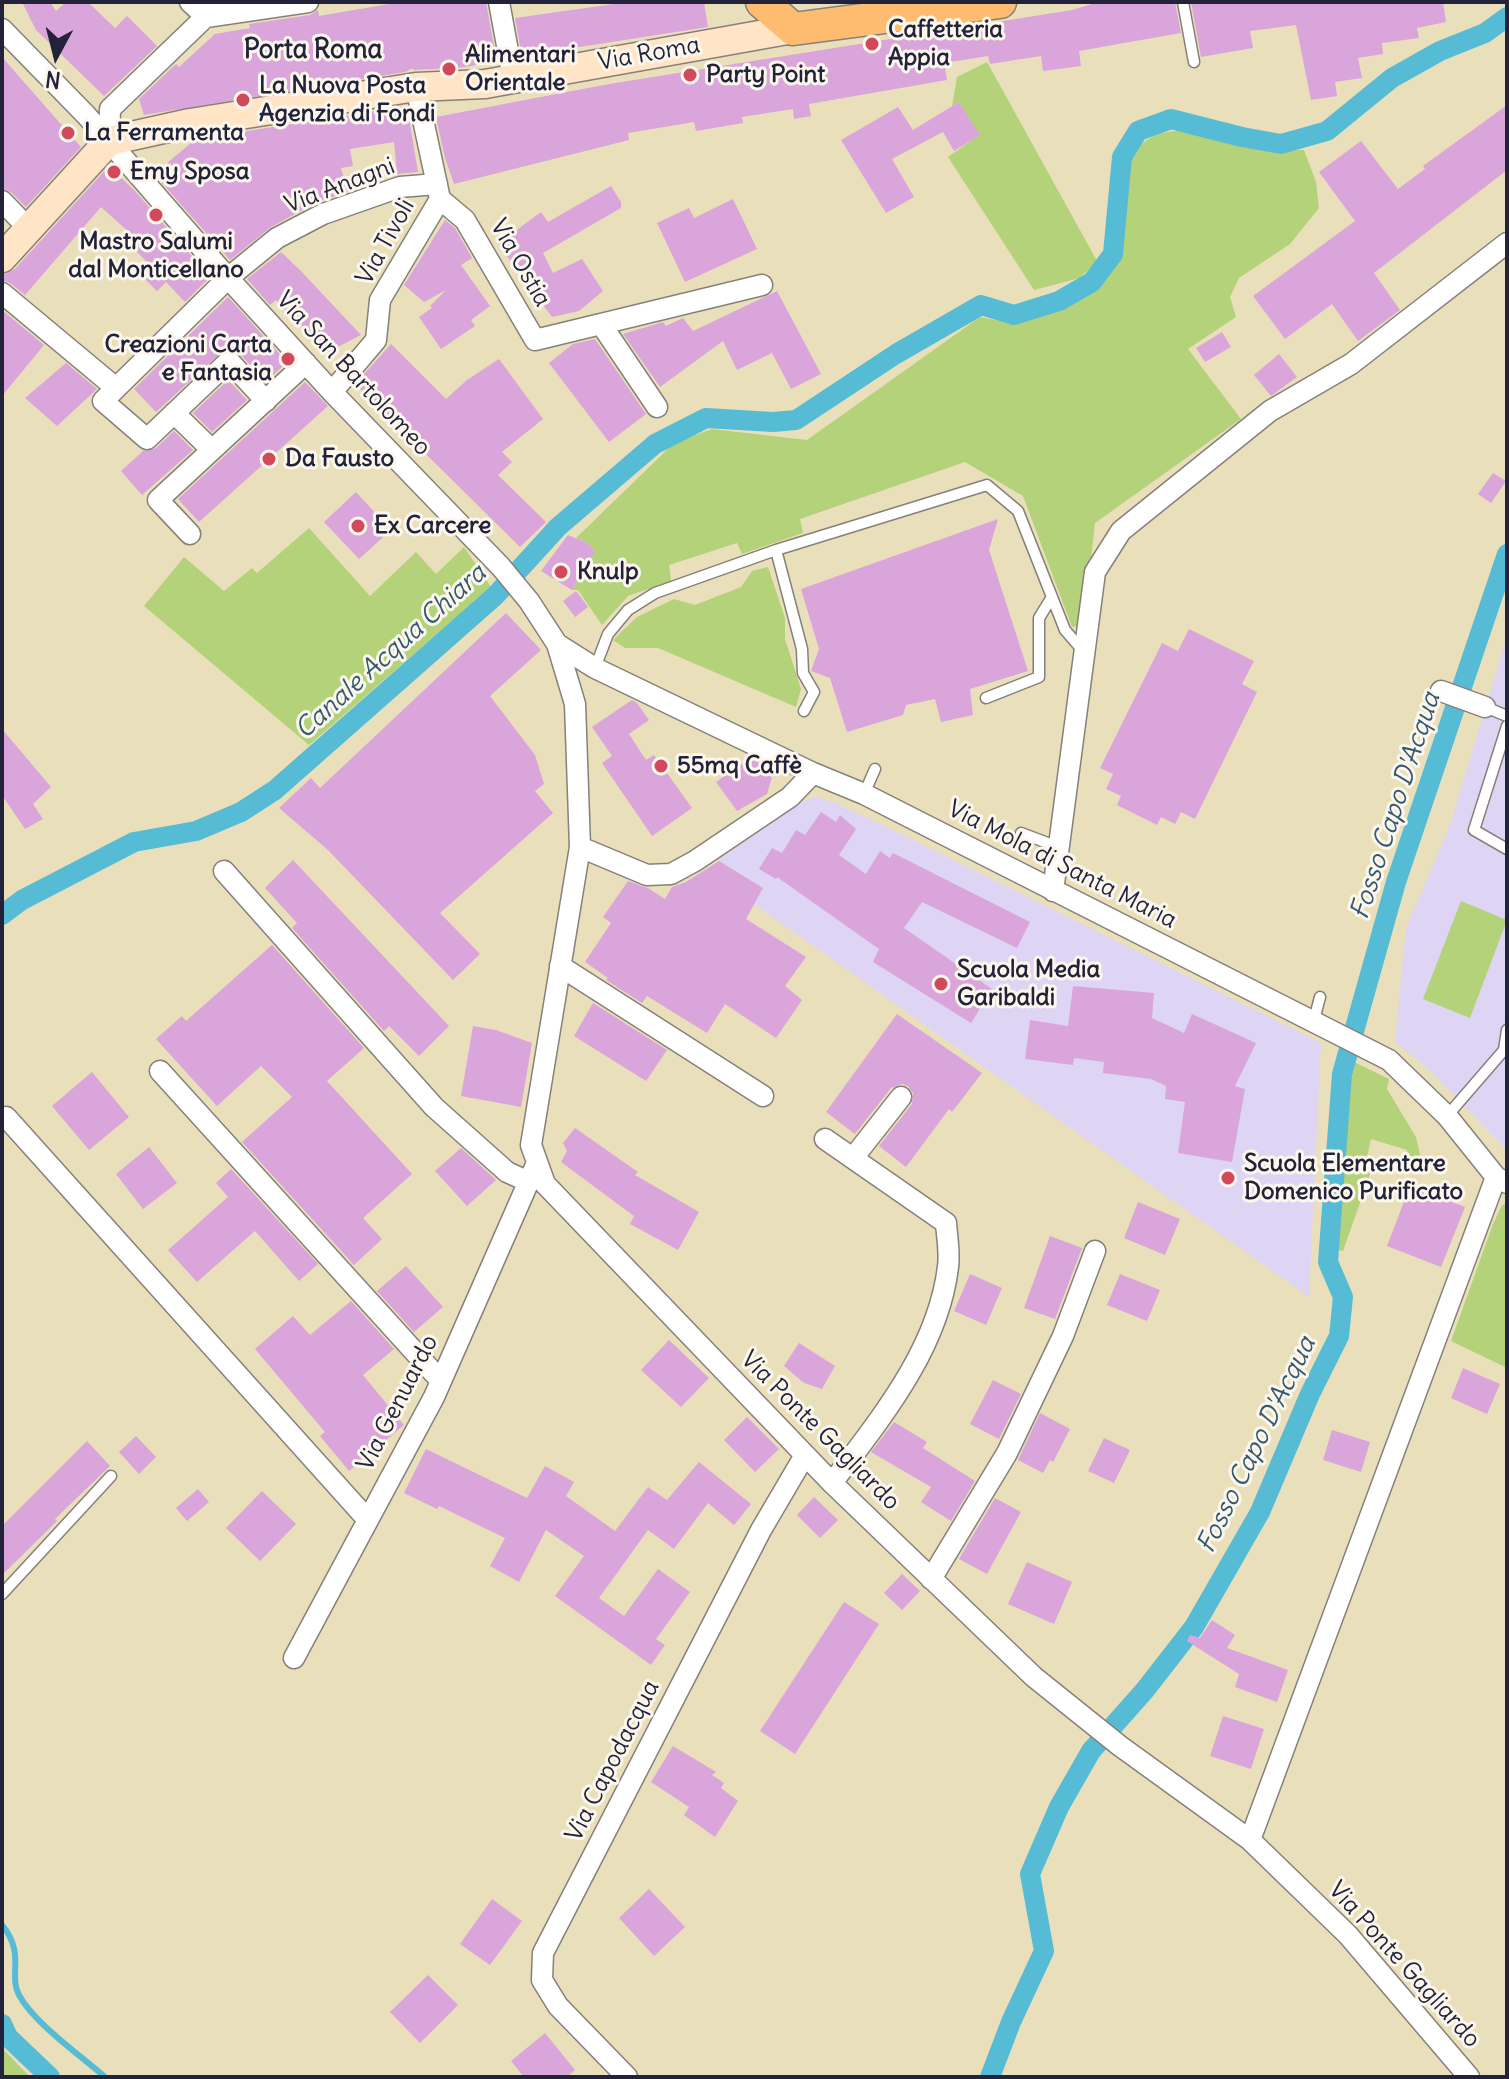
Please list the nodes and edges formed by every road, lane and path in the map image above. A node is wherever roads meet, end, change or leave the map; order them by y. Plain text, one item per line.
1 (190, 2) edge
2 (221, 2) edge
3 (308, 2) edge
4 (499, 2) edge
5 (762, 2) edge
6 (1183, 2) edge
7 (979, 4) edge
8 (206, 17) junction
9 (2, 29) edge
10 (793, 29) junction
11 (1194, 62) dead end
12 (513, 78) junction
13 (416, 87) junction
14 (109, 141) junction
15 (438, 191) junction
16 (2, 201) edge
17 (28, 228) junction
18 (1507, 243) edge
19 (2, 258) edge
20 (228, 278) junction
21 (762, 285) dead end
22 (2, 293) edge
23 (601, 324) junction
24 (306, 363) junction
25 (116, 388) junction
26 (332, 392) junction
27 (266, 401) junction
28 (657, 407) dead end
29 (174, 413) junction
30 (212, 450) junction
31 (190, 534) dead end
32 (776, 550) junction
33 (1052, 597) junction
34 (557, 644) junction
35 (1084, 653) junction
36 (595, 668) junction
37 (1441, 691) dead end
38 (986, 698) dead end
39 (1485, 707) joint
40 (804, 711) dead end
41 (1507, 716) edge
42 (1507, 726) edge
43 (875, 769) dead end
44 (813, 773) junction
45 (864, 794) junction
46 (1021, 833) dead end
47 (580, 847) junction
48 (1063, 849) junction
49 (1507, 849) edge
50 (224, 871) dead end
51 (1053, 891) junction
52 (560, 966) junction
53 (1320, 997) dead end
54 (1314, 1020) junction
55 (1507, 1030) edge
56 (160, 1071) dead end
57 (763, 1096) dead end
58 (901, 1097) dead end
59 (1447, 1116) junction
60 (6, 1117) dead end
61 (825, 1139) dead end
62 (853, 1158) junction
63 (532, 1173) junction
64 (1502, 1180) edge
65 (1095, 1251) dead end
66 (441, 1381) junction
67 (805, 1455) junction
68 (111, 1476) dead end
69 (832, 1483) junction
70 (368, 1520) junction
71 (931, 1579) junction
72 (2, 1594) edge
73 (294, 1658) dead end
74 (1250, 1840) junction
75 (627, 2077) edge
76 (1469, 2077) edge

1 - 8 street
2 - 8 street
3 - 8 street
4 - 12 street
5 - 10 main road
6 - 11 lane
7 - 10 main road, Via Roma
8 - 14 street
9 - 14 street, Via San Bartolomeo
10 - 12 street, Via Roma
12 - 13 street, Via Roma
13 - 14 street, Via Roma
13 - 15 street
14 - 17 street
14 - 20 street, Via San Bartolomeo
15 - 20 street, Via Anagni
15 - 23 street, Via Ostia
15 - 26 street, Via Tivoli
16 - 17 street
17 - 19 street
18 - 35 street
20 - 24 street, Via San Bartolomeo
20 - 25 street, Via Anagni
21 - 23 street, Via Ostia
22 - 25 street
23 - 28 street
24 - 26 street, Via San Bartolomeo
24 - 27 street
25 - 29 street
26 - 34 street, Via San Bartolomeo
27 - 29 street
27 - 30 street
29 - 30 street
30 - 31 street
32 - 33 lane
32 - 36 lane
32 - 40 lane
33 - 35 lane
33 - 38 lane
34 - 36 street, Via Mola di Santa Maria
34 - 47 street
35 - 48 street
36 - 44 street, Via Mola di Santa Maria
37 - 39 street
39 - 41 lane
42 - 49 lane
43 - 45 lane
44 - 45 street, Via Mola di Santa Maria
44 - 47 street
45 - 51 street, Via Mola di Santa Maria
46 - 48 lane
47 - 52 street
48 - 51 street
50 - 63 street
51 - 54 street, Via Mola di Santa Maria
52 - 57 street
52 - 63 street
53 - 54 lane
54 - 59 street, Via Mola di Santa Maria
55 - 59 lane
56 - 66 street
58 - 62 street
59 - 64 street, Via Mola di Santa Maria
60 - 70 street
61 - 62 street
62 - 69 street
63 - 66 street, Via Genuardo
63 - 67 street, Via Ponte Gagliardo
64 - 74 street
65 - 71 street
66 - 70 street, Via Genuardo
67 - 69 street, Via Ponte Gagliardo
67 - 75 street, Via Capodacqua
68 - 72 lane
69 - 71 street, Via Ponte Gagliardo
70 - 73 street, Via Genuardo
71 - 74 street, Via Ponte Gagliardo
74 - 76 street, Via Ponte Gagliardo

